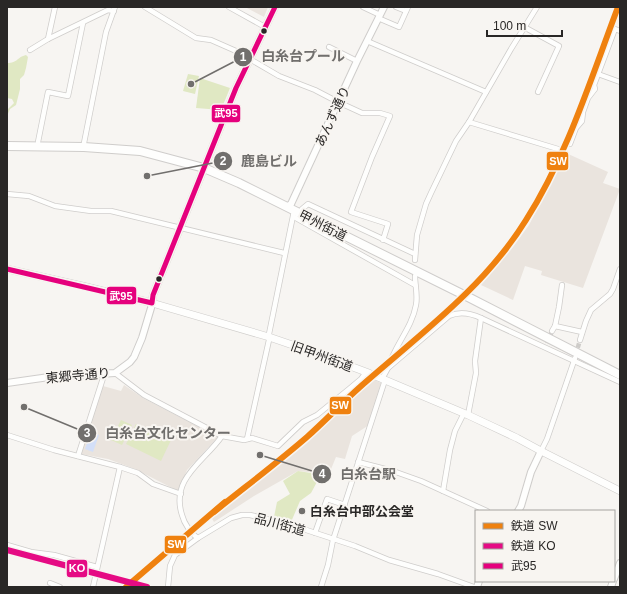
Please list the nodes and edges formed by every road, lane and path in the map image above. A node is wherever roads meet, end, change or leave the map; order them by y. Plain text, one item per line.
1 (55, 7) edge
2 (145, 7) edge
3 (229, 7) edge
4 (275, 7) edge
5 (363, 7) edge
6 (384, 7) edge
7 (396, 7) edge
8 (537, 7) edge
9 (115, 9) edge
10 (407, 9) edge
11 (379, 16) junction
12 (83, 23) junction
13 (265, 27) junction
14 (524, 27) junction
15 (620, 31) edge
16 (48, 39) junction
17 (367, 41) junction
18 (329, 47) dead end
19 (30, 50) dead end
20 (250, 59) junction
21 (357, 61) junction
22 (598, 74) junction
23 (620, 82) edge
24 (486, 92) junction
25 (538, 92) dead end
26 (338, 102) junction
27 (469, 122) junction
28 (7, 141) edge
29 (38, 142) junction
30 (84, 143) junction
31 (570, 144) dead end
32 (7, 146) edge
33 (558, 149) dead end
34 (205, 166) junction
35 (7, 194) edge
36 (294, 210) junction
37 (180, 228) junction
38 (383, 240) junction
39 (284, 253) junction
40 (415, 254) junction
41 (415, 260) dead end
42 (7, 269) edge
43 (620, 269) edge
44 (415, 276) dead end
45 (415, 285) junction
46 (562, 286) dead end
47 (470, 296) junction
48 (152, 303) junction
49 (481, 318) junction
50 (555, 326) junction
51 (552, 332) tunnel mouth
52 (582, 332) junction
53 (269, 337) junction
54 (580, 340) tunnel mouth
55 (574, 359) junction
56 (388, 368) junction
57 (620, 368) edge
58 (366, 372) junction
59 (115, 373) junction
60 (104, 375) junction
61 (620, 375) edge
62 (383, 379) junction
63 (620, 382) edge
64 (7, 383) edge
65 (466, 414) junction
66 (7, 435) edge
67 (222, 436) junction
68 (247, 439) junction
69 (541, 451) junction
70 (78, 456) junction
71 (358, 462) junction
72 (120, 467) junction
73 (443, 491) junction
74 (620, 491) edge
75 (180, 494) junction
76 (345, 505) junction
77 (485, 510) edge
78 (519, 510) edge
79 (315, 533) junction
80 (198, 538) junction
81 (333, 540) junction
82 (7, 545) edge
83 (620, 563) edge
84 (97, 567) junction
85 (615, 577) edge
86 (50, 584) dead end
87 (60, 587) edge
88 (93, 587) edge
89 (168, 587) edge
90 (321, 587) edge
91 (474, 587) edge

1 - 16 street
2 - 20 street
3 - 13 street
4 - 13 street, 東郷寺通り
5 - 11 street
6 - 11 street, あんず通り
7 - 10 street
8 - 14 street
9 - 12 street
9 - 30 street
10 - 11 street
11 - 17 street, あんず通り
12 - 16 street
12 - 29 street
13 - 20 street, 東郷寺通り
14 - 24 street
14 - 25 street
15 - 22 street
16 - 19 street
17 - 21 street, あんず通り
17 - 24 street
18 - 21 street
20 - 26 street
20 - 34 street, 東郷寺通り
21 - 26 street, あんず通り
22 - 23 street
22 - 31 street
24 - 27 street
26 - 36 street, あんず通り
26 - 38 street
27 - 33 street
27 - 40 street
28 - 29 highway, 甲州街道
29 - 30 highway, 甲州街道
30 - 34 highway, 甲州街道
32 - 34 highway, 甲州街道
34 - 36 highway, 甲州街道
34 - 37 street, 東郷寺通り
35 - 37 street
36 - 38 street
36 - 39 street
36 - 45 street
36 - 47 highway, 甲州街道
37 - 39 street
37 - 48 street, 東郷寺通り
38 - 40 street
39 - 53 street
40 - 41 street
42 - 48 main road, 旧甲州街道
43 - 52 street
44 - 45 street
45 - 56 street
46 - 50 street
47 - 57 highway, 甲州街道
47 - 61 highway, 甲州街道
48 - 53 main road, 旧甲州街道
48 - 59 street, 東郷寺通り
49 - 55 street
49 - 56 street
49 - 65 street
50 - 51 street
50 - 52 street
52 - 54 street
53 - 58 main road, 旧甲州街道
53 - 68 street
55 - 63 street
55 - 69 street
56 - 62 street
58 - 62 main road, 旧甲州街道
58 - 68 street
59 - 60 street, 東郷寺通り
59 - 67 street
60 - 64 street, 東郷寺通り
60 - 70 street
62 - 65 main road, 旧甲州街道
62 - 71 street
65 - 69 main road, 旧甲州街道
65 - 73 street
66 - 70 street
67 - 68 street
67 - 75 street
69 - 74 main road, 旧甲州街道
69 - 78 street
70 - 72 street
71 - 73 street
71 - 76 street
72 - 75 street
72 - 84 street
73 - 77 street
75 - 80 street
76 - 79 street
76 - 81 street
79 - 80 street, 品川街道
79 - 81 street, 品川街道
80 - 89 street, 品川街道
81 - 90 street
81 - 91 street, 品川街道
82 - 84 street
83 - 85 street
84 - 88 street
86 - 87 street

